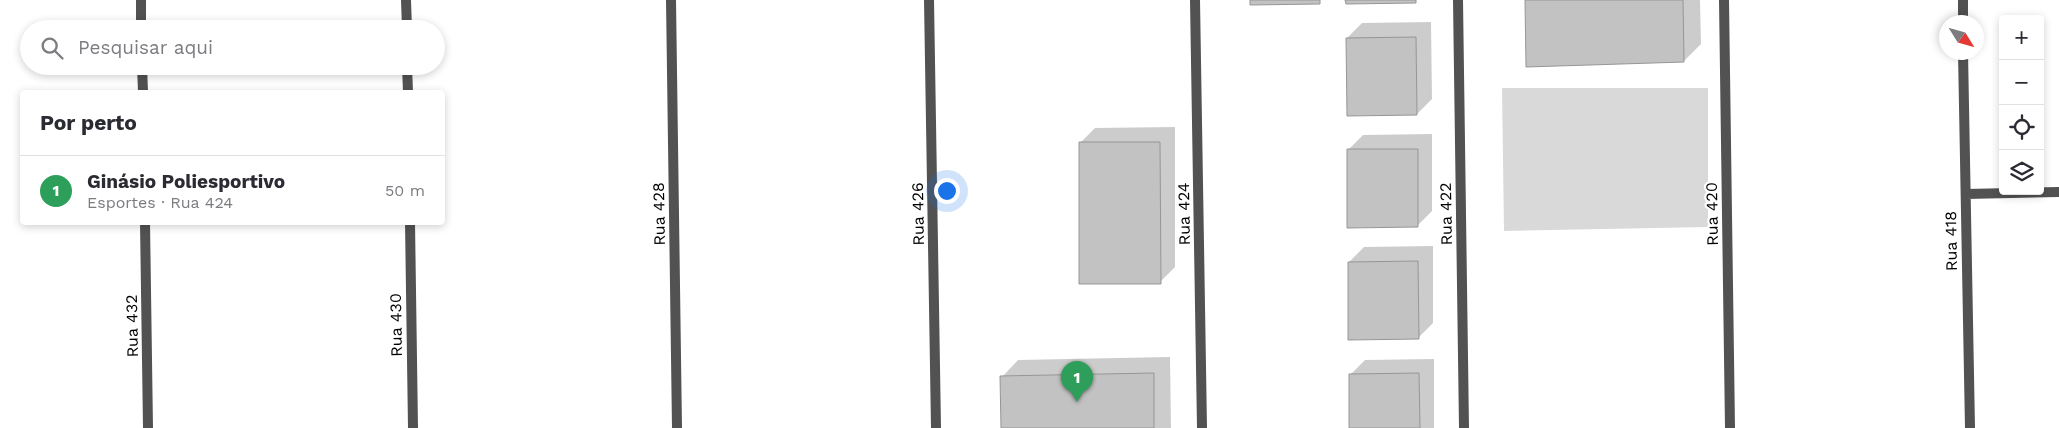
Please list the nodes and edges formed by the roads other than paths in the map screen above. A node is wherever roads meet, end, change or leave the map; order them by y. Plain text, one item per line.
1 (141, 0) edge
2 (406, 0) edge
3 (671, 0) edge
4 (929, 0) edge
5 (1195, 0) edge
6 (1458, 0) edge
7 (1724, 0) edge
8 (1963, 0) edge
9 (1963, 15) edge
10 (141, 20) edge
11 (407, 20) edge
12 (1963, 60) edge
13 (142, 75) edge
14 (407, 75) edge
15 (142, 90) edge
16 (408, 90) edge
17 (2059, 192) edge
18 (1966, 194) junction
19 (145, 225) edge
20 (410, 225) edge
21 (148, 428) edge
22 (413, 428) edge
23 (678, 428) edge
24 (936, 428) edge
25 (1202, 428) edge
26 (1464, 428) edge
27 (1730, 428) edge
28 (1970, 428) edge

1 - 10 street
2 - 11 street
3 - 23 street, Rua 428
4 - 24 street, Rua 426
5 - 25 street, Rua 424
6 - 26 street, Rua 422
7 - 27 street, Rua 420
8 - 9 street
12 - 18 street, Rua 418
13 - 15 street
14 - 16 street
17 - 18 street
18 - 28 street, Rua 418
19 - 21 street, Rua 432
20 - 22 street, Rua 430

